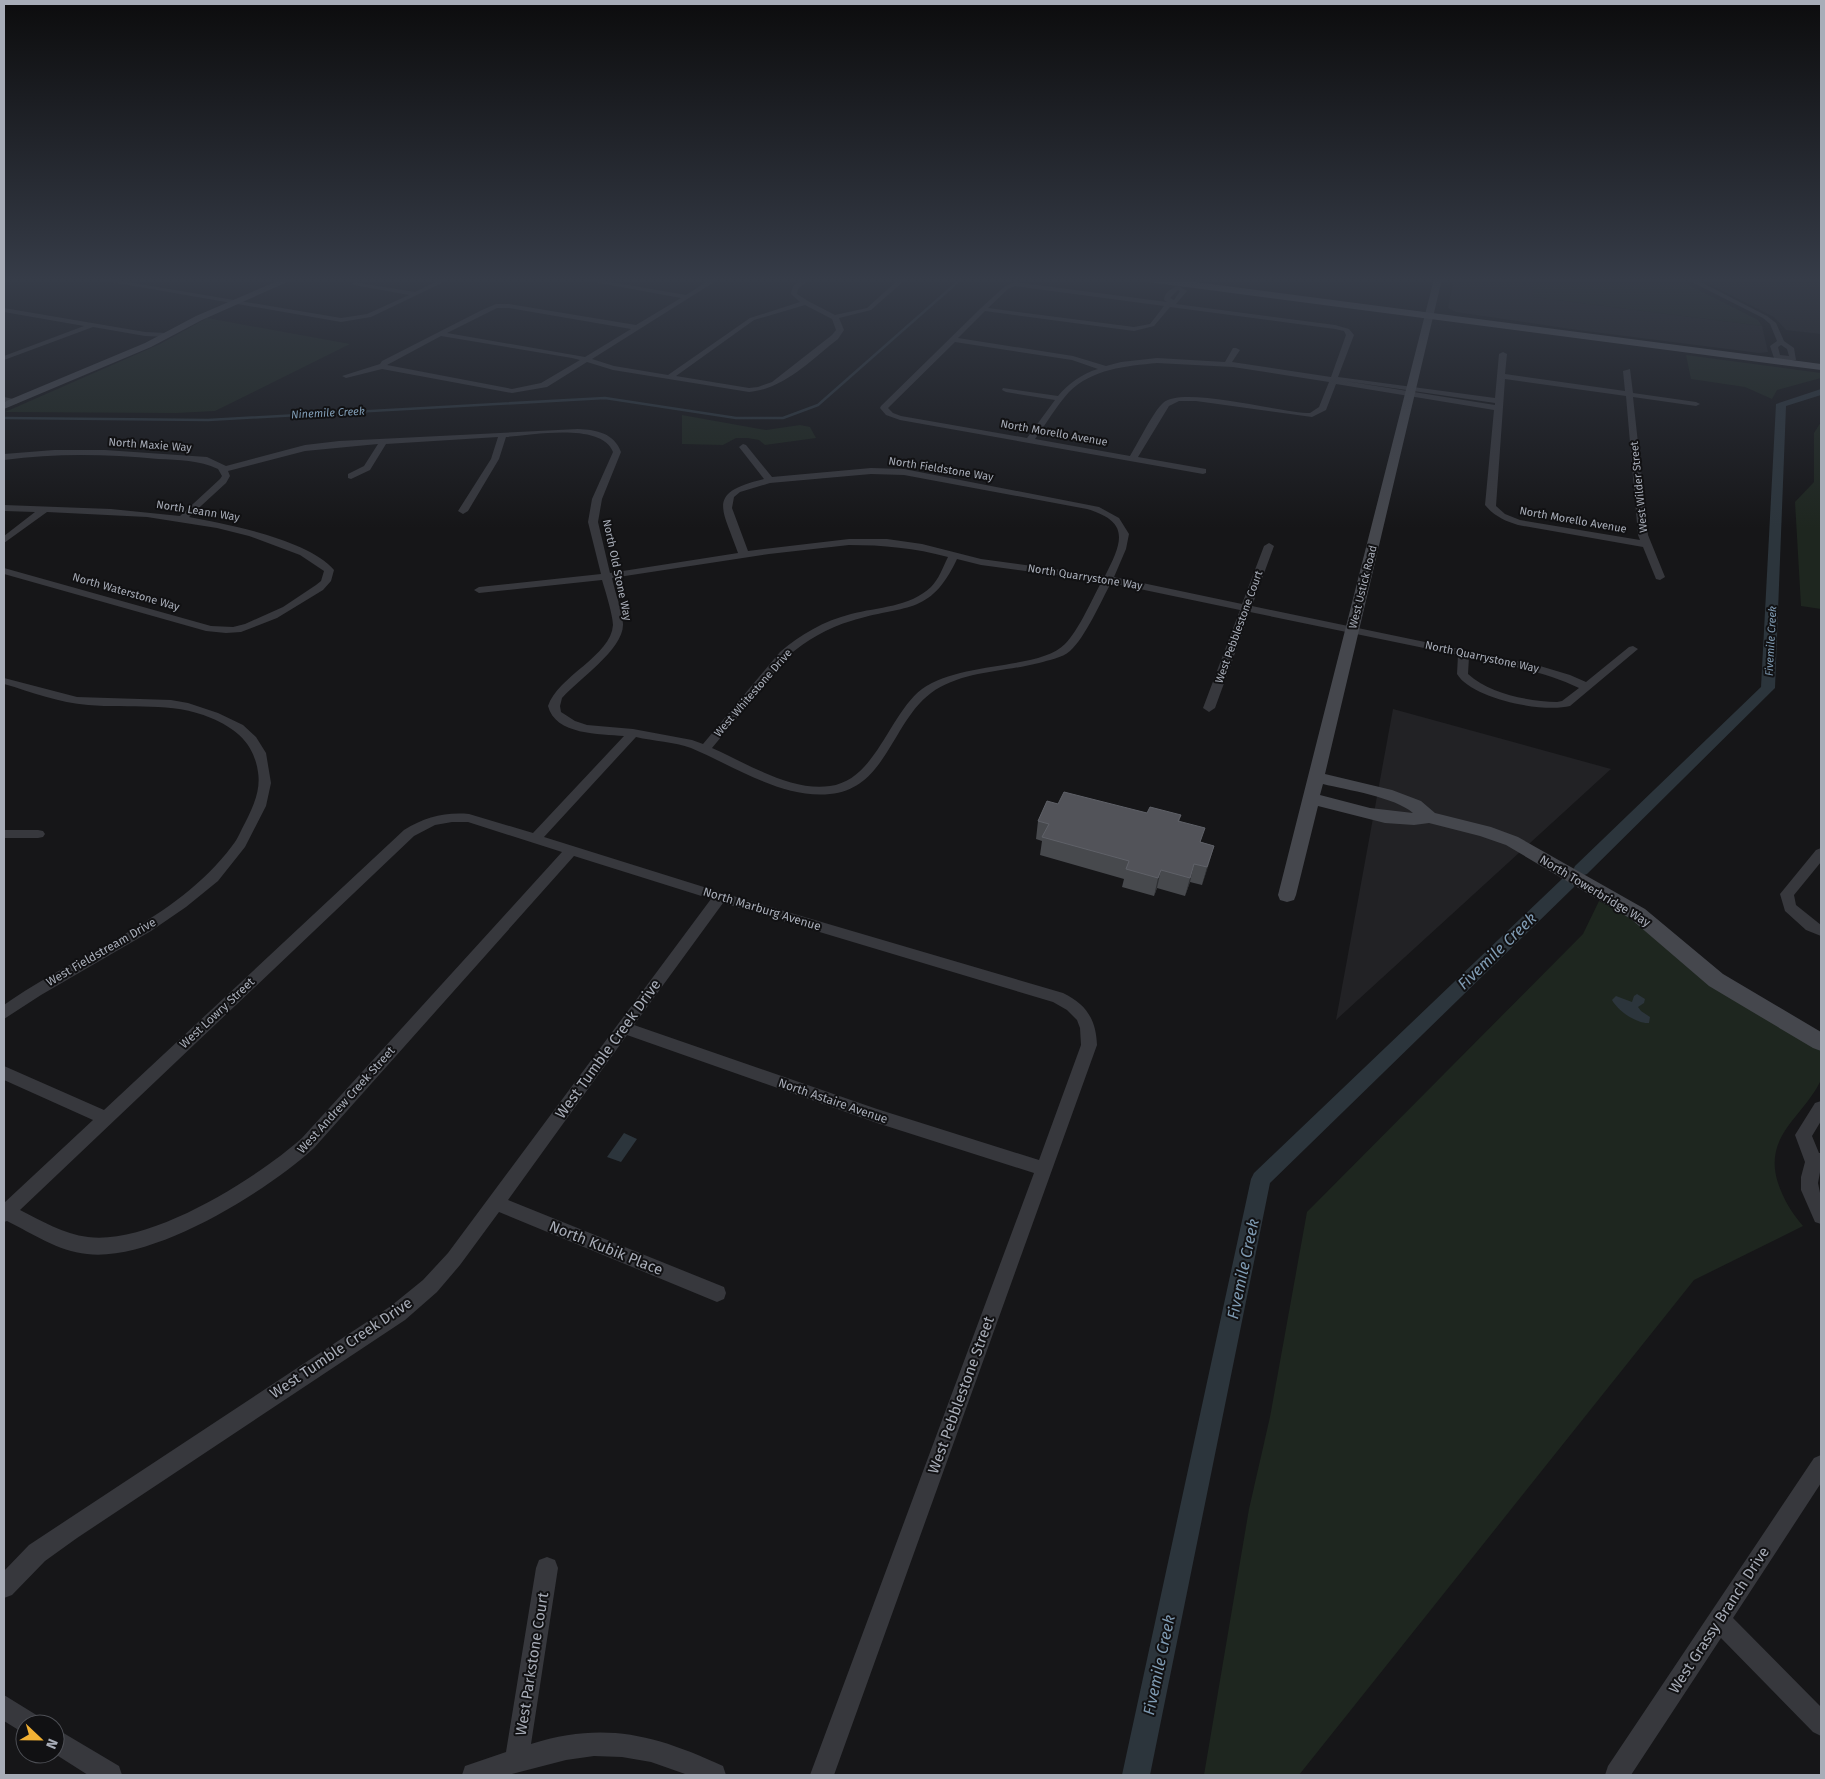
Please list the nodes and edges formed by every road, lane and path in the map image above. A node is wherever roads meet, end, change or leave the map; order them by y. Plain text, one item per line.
1 (106, 362) edge
2 (387, 362) edge
3 (582, 362) edge
4 (596, 362) edge
5 (692, 362) edge
6 (802, 362) edge
7 (929, 362) edge
8 (1085, 362) edge
9 (1132, 362) edge
10 (1192, 362) edge
11 (1230, 362) edge
12 (1340, 362) edge
13 (1417, 362) edge
14 (1502, 362) edge
15 (1792, 362) edge
16 (1228, 365) junction
17 (383, 366) junction
18 (1821, 367) edge
19 (1103, 368) junction
20 (1626, 371) dead end
21 (346, 376) dead end
22 (1501, 376) junction
23 (670, 377) junction
24 (1333, 380) junction
25 (1006, 390) dead end
26 (1410, 391) junction
27 (1630, 394) junction
28 (4, 399) edge
29 (1061, 399) junction
30 (15, 402) junction
31 (1696, 404) dead end
32 (1498, 405) junction
33 (4, 406) edge
34 (503, 434) junction
35 (1029, 440) junction
36 (384, 441) junction
37 (743, 447) dead end
38 (4, 457) edge
39 (1133, 458) junction
40 (224, 469) junction
41 (1203, 470) dead end
42 (352, 476) dead end
43 (770, 480) junction
44 (4, 508) edge
45 (45, 509) junction
46 (462, 511) dead end
47 (182, 519) junction
48 (4, 540) edge
49 (1645, 544) junction
50 (1269, 546) dead end
51 (744, 554) junction
52 (953, 556) junction
53 (4, 571) edge
54 (607, 576) junction
55 (1660, 577) dead end
56 (1108, 579) junction
57 (478, 590) dead end
58 (1246, 609) junction
59 (241, 629) joint
60 (1352, 630) junction
61 (1633, 649) dead end
62 (1464, 654) junction
63 (4, 681) edge
64 (1587, 687) junction
65 (1209, 708) dead end
66 (633, 733) junction
67 (705, 749) junction
68 (1316, 777) junction
69 (845, 787) joint
70 (1311, 798) junction
71 (1429, 817) junction
72 (435, 819) joint
73 (4, 834) edge
74 (38, 834) dead end
75 (535, 839) junction
76 (571, 851) junction
77 (1821, 853) edge
78 (1287, 895) dead end
79 (720, 897) junction
80 (1821, 931) edge
81 (4, 1013) edge
82 (1083, 1015) joint
83 (624, 1028) junction
84 (1821, 1042) edge
85 (4, 1073) edge
86 (1821, 1108) edge
87 (105, 1118) junction
88 (1818, 1161) edge
89 (1044, 1169) junction
90 (496, 1203) junction
91 (5, 1213) edge
92 (1821, 1216) edge
93 (717, 1293) dead end
94 (1821, 1466) edge
95 (547, 1568) dead end
96 (4, 1587) edge
97 (1719, 1620) junction
98 (4, 1707) edge
99 (15, 1714) edge
100 (1821, 1724) edge
101 (65, 1746) edge
102 (517, 1759) junction
103 (110, 1775) edge
104 (474, 1775) edge
105 (714, 1775) edge
106 (822, 1775) edge
107 (1617, 1775) edge

1 - 30 main road
2 - 17 street
3 - 17 street
4 - 23 street
5 - 23 street
6 - 23 street
7 - 35 street, North Morello Avenue
8 - 19 street
9 - 19 street
10 - 16 street
11 - 16 street
12 - 24 street
13 - 26 main road, West Ustick Road
14 - 22 street
15 - 18 main road
16 - 24 street
17 - 21 street
19 - 29 street
20 - 27 street, West Wilder Street
22 - 27 street
22 - 32 street
24 - 26 street
24 - 39 street
25 - 29 street
26 - 32 street
26 - 60 main road, West Ustick Road
27 - 31 street
27 - 49 street, West Wilder Street
28 - 30 street
29 - 35 street
30 - 33 main road
32 - 49 street, North Morello Avenue
34 - 36 street, North Old Stone Way
34 - 46 street
34 - 54 street, North Old Stone Way
35 - 39 street, North Morello Avenue
36 - 40 street, North Old Stone Way
36 - 42 street
37 - 43 street
38 - 40 street, North Maxie Way
39 - 41 street, North Morello Avenue
40 - 47 street
43 - 51 street, North Fieldstone Way
43 - 56 street, North Fieldstone Way
44 - 45 street, North Leann Way
45 - 47 street, North Leann Way
45 - 48 street
47 - 59 street, North Leann Way
49 - 55 street, West Wilder Street
50 - 58 street, West Pebblestone Court
51 - 52 street, North Quarrystone Way
51 - 54 street, North Quarrystone Way
52 - 56 street, North Quarrystone Way
52 - 67 street, West Whitestone Drive
53 - 59 street, North Waterstone Way
54 - 57 street
54 - 66 street, North Old Stone Way
56 - 58 street, North Quarrystone Way
56 - 69 street
58 - 60 street, North Quarrystone Way
58 - 65 street, West Pebblestone Court
60 - 62 street, North Quarrystone Way
60 - 68 main road, West Ustick Road
61 - 64 street
62 - 64 street, North Quarrystone Way
62 - 64 street
63 - 81 street, West Fieldstream Drive
66 - 67 street, North Old Stone Way
66 - 75 street
67 - 69 street, North Old Stone Way
68 - 70 main road, West Ustick Road
68 - 71 main road, North Towerbridge Way
70 - 71 street, North Towerbridge Way
70 - 78 main road, West Ustick Road
71 - 84 main road, North Towerbridge Way
72 - 75 street, North Marburg Avenue
72 - 87 street, West Lowry Street
73 - 74 street
75 - 76 street, North Marburg Avenue
76 - 79 street, North Marburg Avenue
76 - 91 street, West Andrew Creek Street
77 - 80 street
79 - 82 street, North Marburg Avenue
79 - 83 street, West Tumble Creek Drive
82 - 89 street, West Pebblestone Street
83 - 89 street, North Astaire Avenue
83 - 90 street, West Tumble Creek Drive
85 - 87 street
86 - 88 street
87 - 91 street, West Lowry Street
88 - 92 street
89 - 106 street, West Pebblestone Street
90 - 93 street, North Kubik Place
90 - 96 street, West Tumble Creek Drive
94 - 97 street, West Grassy Branch Drive
95 - 102 street, West Parkstone Court
97 - 100 street
97 - 107 street, West Grassy Branch Drive
98 - 99 street
101 - 103 street
102 - 104 street
102 - 105 street

